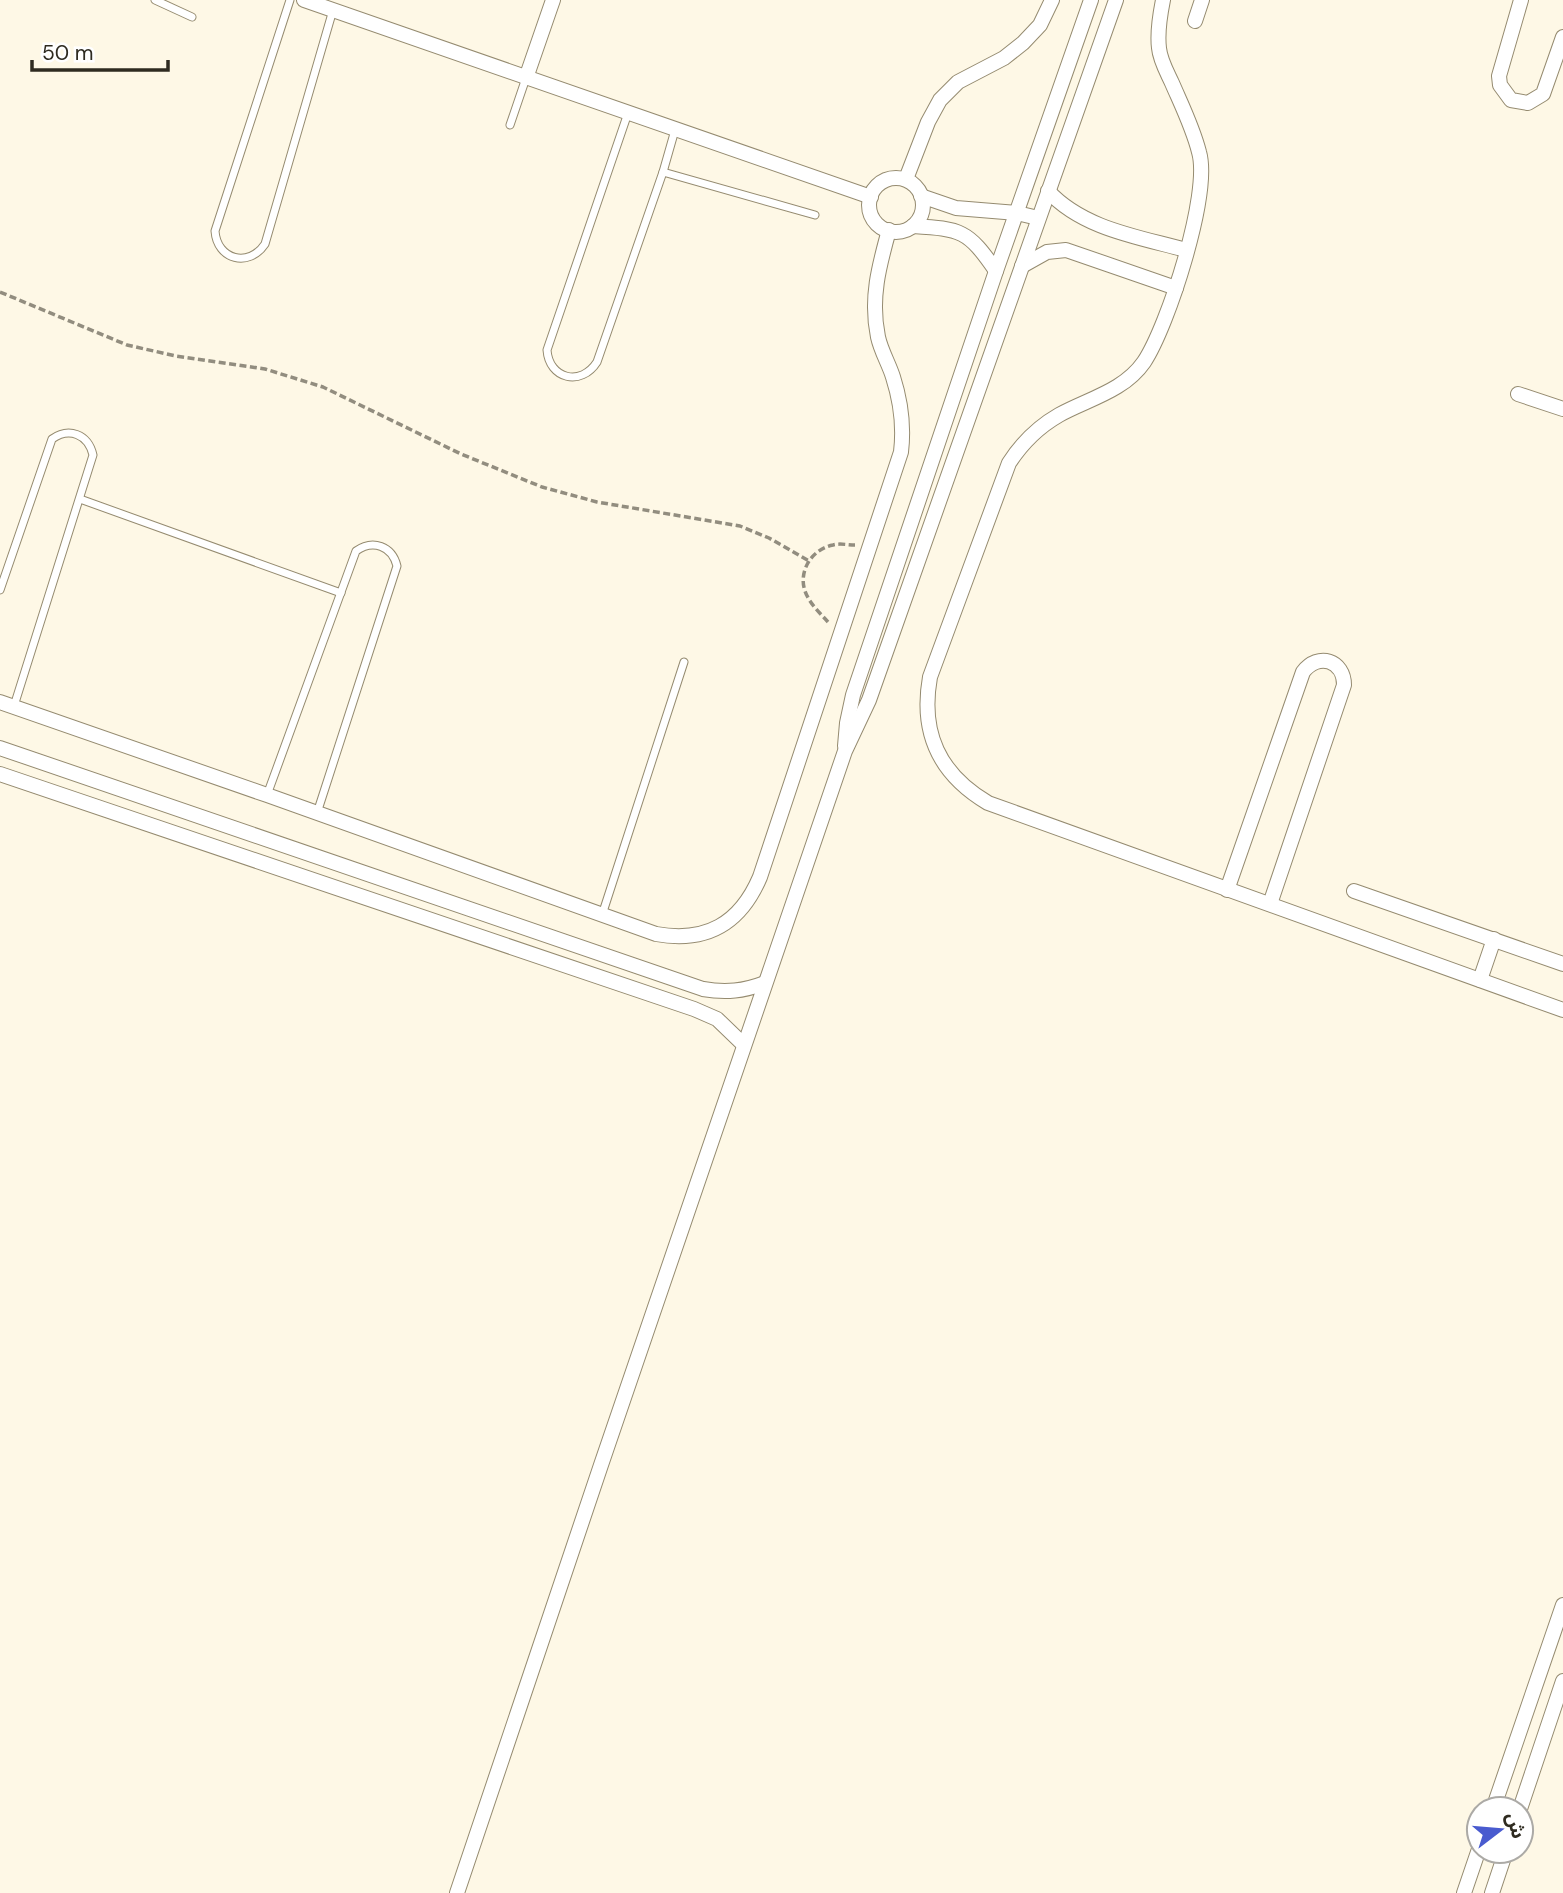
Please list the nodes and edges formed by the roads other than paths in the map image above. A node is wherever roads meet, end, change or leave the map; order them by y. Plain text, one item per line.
1 (155, 0) edge
2 (290, 0) edge
3 (304, 0) edge
4 (553, 0) edge
5 (1052, 0) edge
6 (1091, 0) edge
7 (1116, 0) edge
8 (1163, 0) edge
9 (1202, 0) edge
10 (1521, 0) edge
11 (334, 10) junction
12 (192, 17) dead end
13 (1195, 21) dead end
14 (1563, 37) edge
15 (526, 78) junction
16 (628, 113) junction
17 (510, 125) dead end
18 (675, 130) junction
19 (663, 172) junction
20 (906, 179) junction
21 (1048, 191) junction
22 (921, 195) junction
23 (871, 197) junction
24 (1017, 213) junction
25 (815, 215) dead end
26 (1038, 218) junction
27 (913, 226) junction
28 (889, 230) junction
29 (1186, 250) junction
30 (1022, 266) junction
31 (996, 271) junction
32 (1176, 288) junction
33 (1518, 394) dead end
34 (1563, 409) edge
35 (80, 499) junction
36 (0, 590) edge
37 (341, 593) junction
38 (684, 662) dead end
39 (7, 704) edge
40 (0, 748) edge
41 (845, 751) junction
42 (0, 774) edge
43 (267, 795) junction
44 (317, 813) junction
45 (1227, 890) junction
46 (1354, 891) dead end
47 (1269, 904) junction
48 (602, 915) junction
49 (1493, 939) junction
50 (1563, 964) edge
51 (1480, 979) junction
52 (765, 983) junction
53 (1563, 1010) edge
54 (744, 1045) junction
55 (1563, 1605) edge
56 (1563, 1681) edge
57 (1498, 1795) edge
58 (1525, 1795) edge
59 (1474, 1865) edge
60 (1501, 1865) edge
61 (457, 1893) edge
62 (1464, 1893) edge
63 (1492, 1893) edge

1 - 12 lane
2 - 11 lane
3 - 11 street
4 - 15 street
5 - 20 street
6 - 24 street
7 - 21 street
8 - 29 street
9 - 13 street
10 - 14 street
11 - 15 street
15 - 16 street
15 - 17 lane
16 - 18 street
16 - 19 lane
18 - 19 lane
18 - 23 street
19 - 25 lane
20 - 22 street
20 - 23 street
21 - 26 street
21 - 29 street
22 - 24 street
22 - 27 street
23 - 28 street
24 - 26 street
24 - 31 street
26 - 30 street
27 - 28 street
27 - 31 street
28 - 48 street
29 - 32 street
30 - 32 street
30 - 41 street
31 - 41 street
32 - 45 street
33 - 34 street
35 - 36 lane
35 - 37 lane
35 - 39 lane
37 - 43 lane
37 - 44 lane
38 - 48 lane
39 - 43 street
40 - 52 street
41 - 52 street
42 - 54 street
43 - 44 street
44 - 48 street
45 - 47 street
45 - 47 street
46 - 49 street
47 - 51 street
49 - 50 street
49 - 51 street
51 - 53 street
52 - 54 street
54 - 61 street
55 - 57 street
56 - 58 street
59 - 62 street
60 - 63 street

